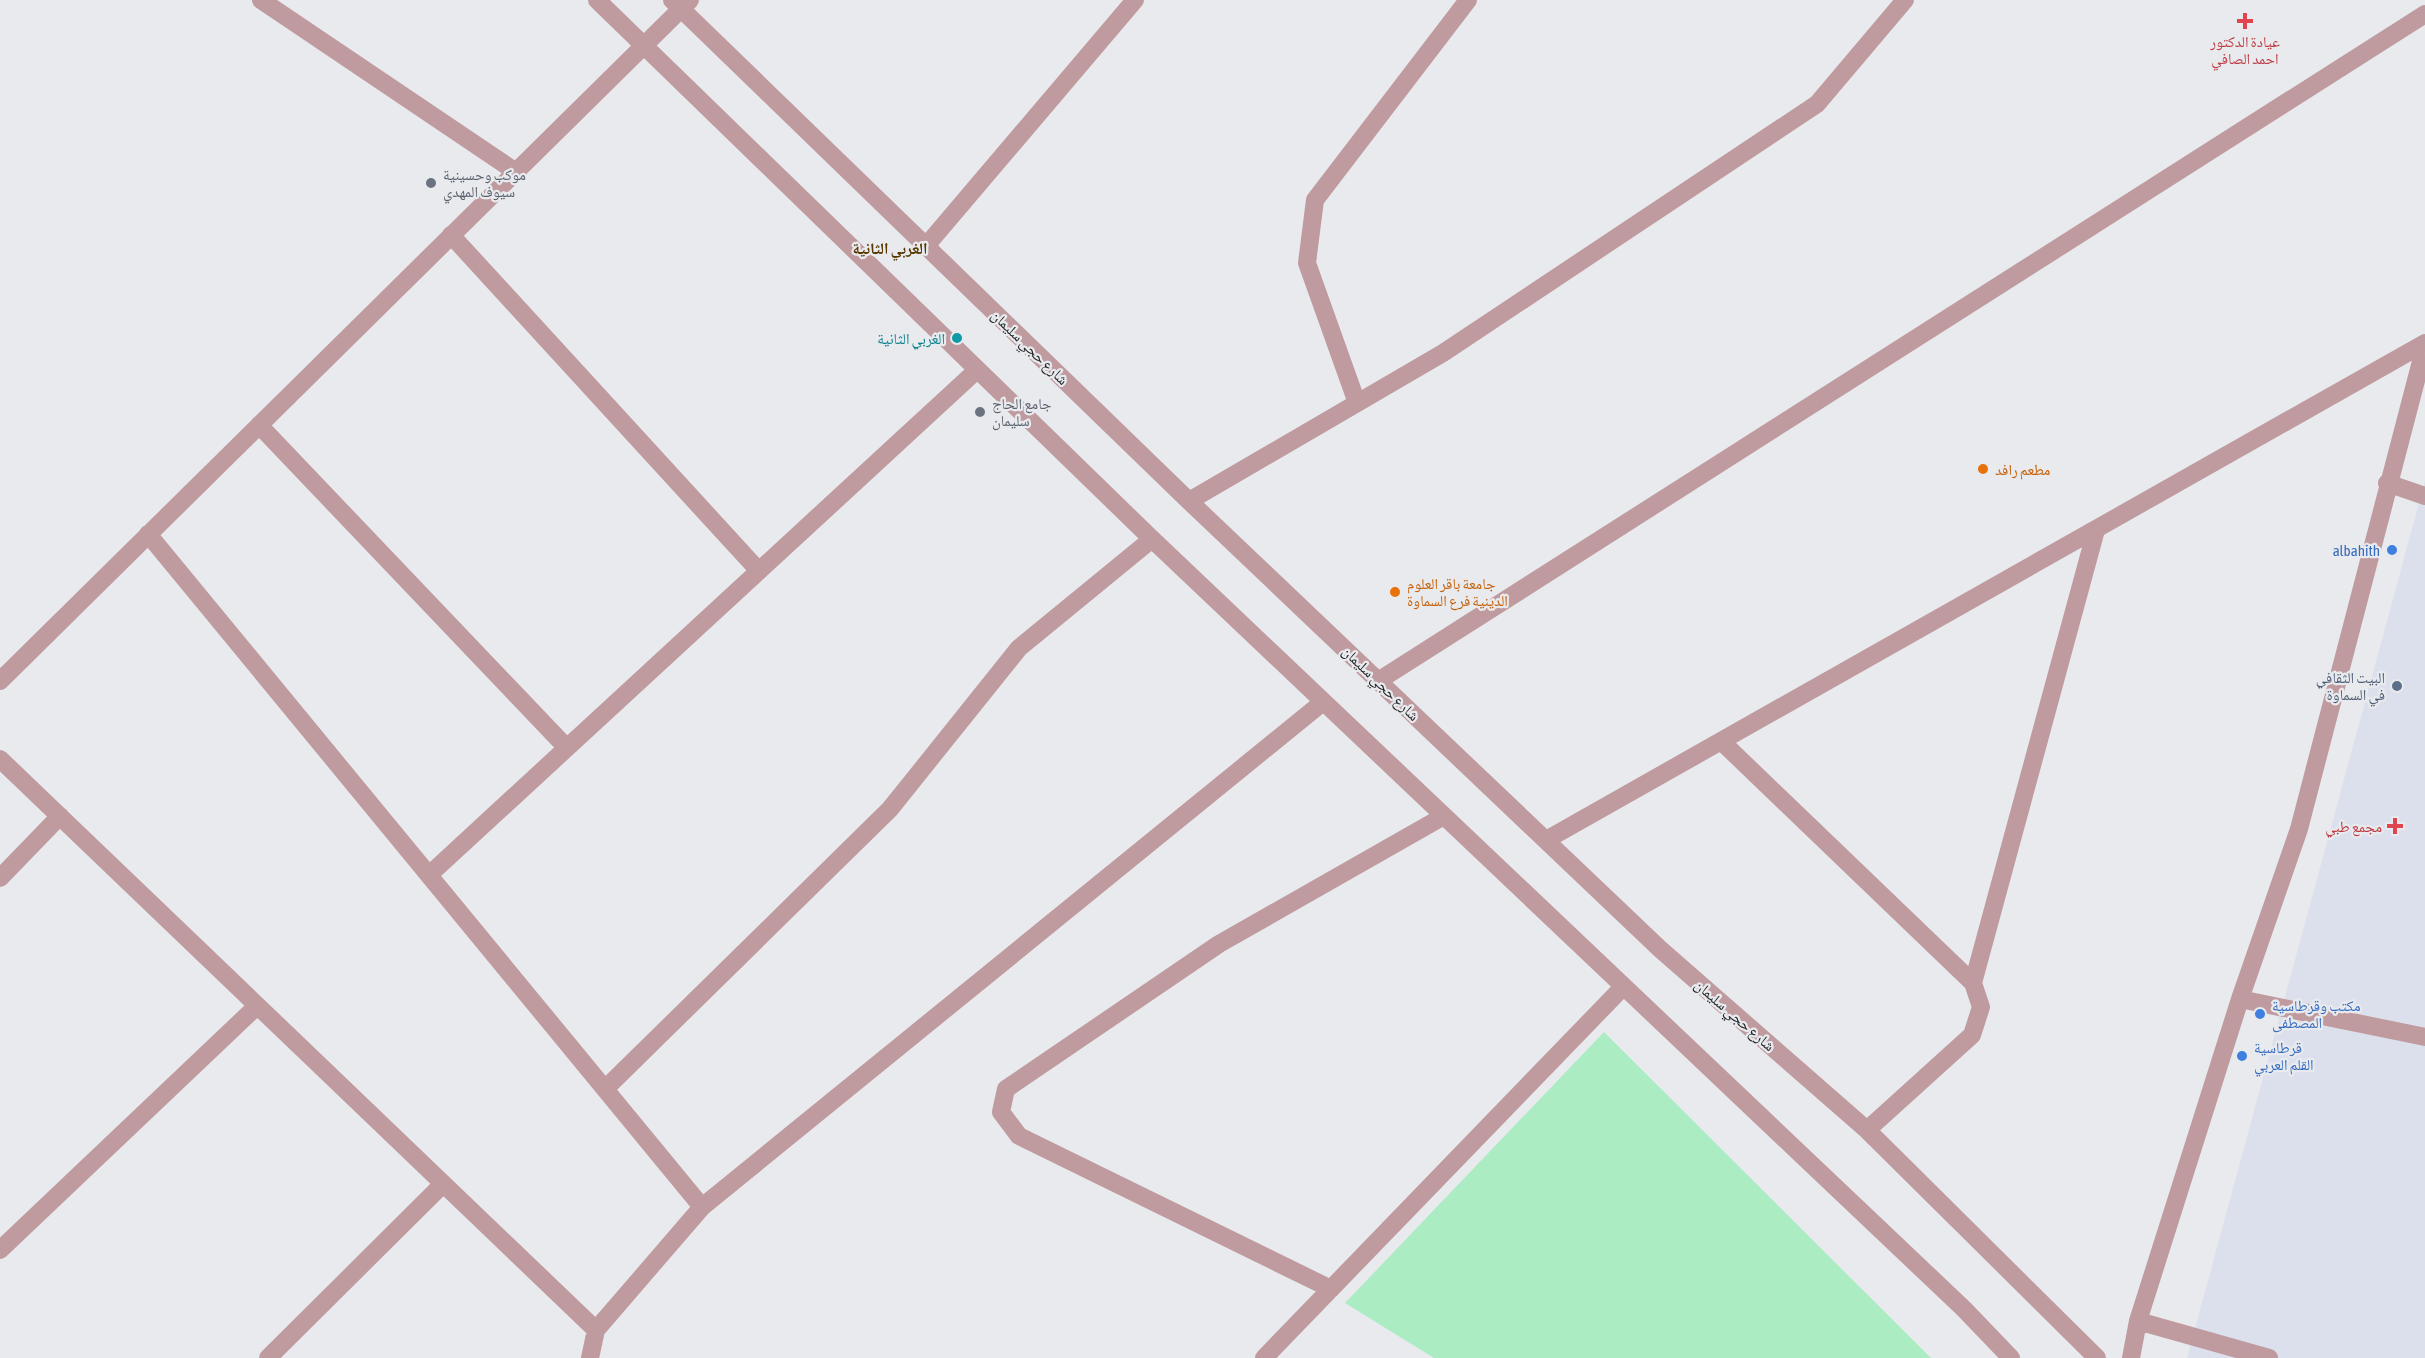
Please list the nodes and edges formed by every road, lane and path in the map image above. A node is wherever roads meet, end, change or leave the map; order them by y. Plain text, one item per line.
1 (261, 0) edge
2 (597, 0) edge
3 (1135, 0) edge
4 (1468, 0) edge
5 (1905, 0) edge
6 (681, 3) edge
7 (2425, 14) edge
8 (644, 46) junction
9 (516, 172) junction
10 (451, 235) junction
11 (926, 246) junction
12 (2425, 345) edge
13 (977, 369) junction
14 (1357, 403) junction
15 (259, 425) junction
16 (2387, 483) junction
17 (2425, 496) edge
18 (1189, 501) junction
19 (2096, 530) junction
20 (148, 534) junction
21 (1152, 539) junction
22 (759, 571) junction
23 (0, 681) edge
24 (1378, 681) junction
25 (1323, 702) junction
26 (1721, 741) junction
27 (567, 748) junction
28 (0, 759) edge
29 (60, 816) junction
30 (1444, 816) junction
31 (1546, 840) junction
32 (429, 875) junction
33 (0, 878) edge
34 (1973, 983) junction
35 (1623, 987) junction
36 (2240, 999) junction
37 (257, 1005) junction
38 (2425, 1037) edge
39 (604, 1089) junction
40 (1866, 1130) junction
41 (443, 1184) junction
42 (702, 1207) junction
43 (0, 1250) edge
44 (1331, 1289) junction
45 (2138, 1321) junction
46 (596, 1330) junction
47 (268, 1358) edge
48 (590, 1358) edge
49 (1264, 1358) edge
50 (2011, 1358) edge
51 (2097, 1358) edge
52 (2131, 1358) edge
53 (2269, 1358) edge

1 - 9 street
2 - 8 street
3 - 11 street
4 - 14 street
5 - 14 street
6 - 8 street
6 - 11 street, شارع حجي سليمان
7 - 24 street
8 - 9 street
8 - 13 street
9 - 10 street
10 - 15 street
10 - 22 street
11 - 18 street, شارع حجي سليمان
12 - 16 street
12 - 19 street
13 - 21 street
13 - 22 street
14 - 18 street
15 - 20 street
15 - 27 street
16 - 17 street
16 - 36 street
18 - 24 street, شارع حجي سليمان
19 - 26 street
19 - 34 street
20 - 23 street
20 - 32 street
21 - 25 street
21 - 39 street
22 - 27 street
24 - 31 street, شارع حجي سليمان
25 - 30 street
25 - 42 street
26 - 31 street
26 - 34 street
27 - 32 street
28 - 29 street
29 - 33 street
29 - 37 street
30 - 35 street
30 - 44 street
31 - 40 street, شارع حجي سليمان
32 - 39 street
34 - 40 street
35 - 44 street
35 - 50 street
36 - 38 street
36 - 45 street
37 - 41 street
37 - 43 street
39 - 42 street
40 - 51 street, شارع حجي سليمان
41 - 46 street
41 - 47 street
42 - 46 street
44 - 49 street
45 - 52 street
45 - 53 street
46 - 48 street

